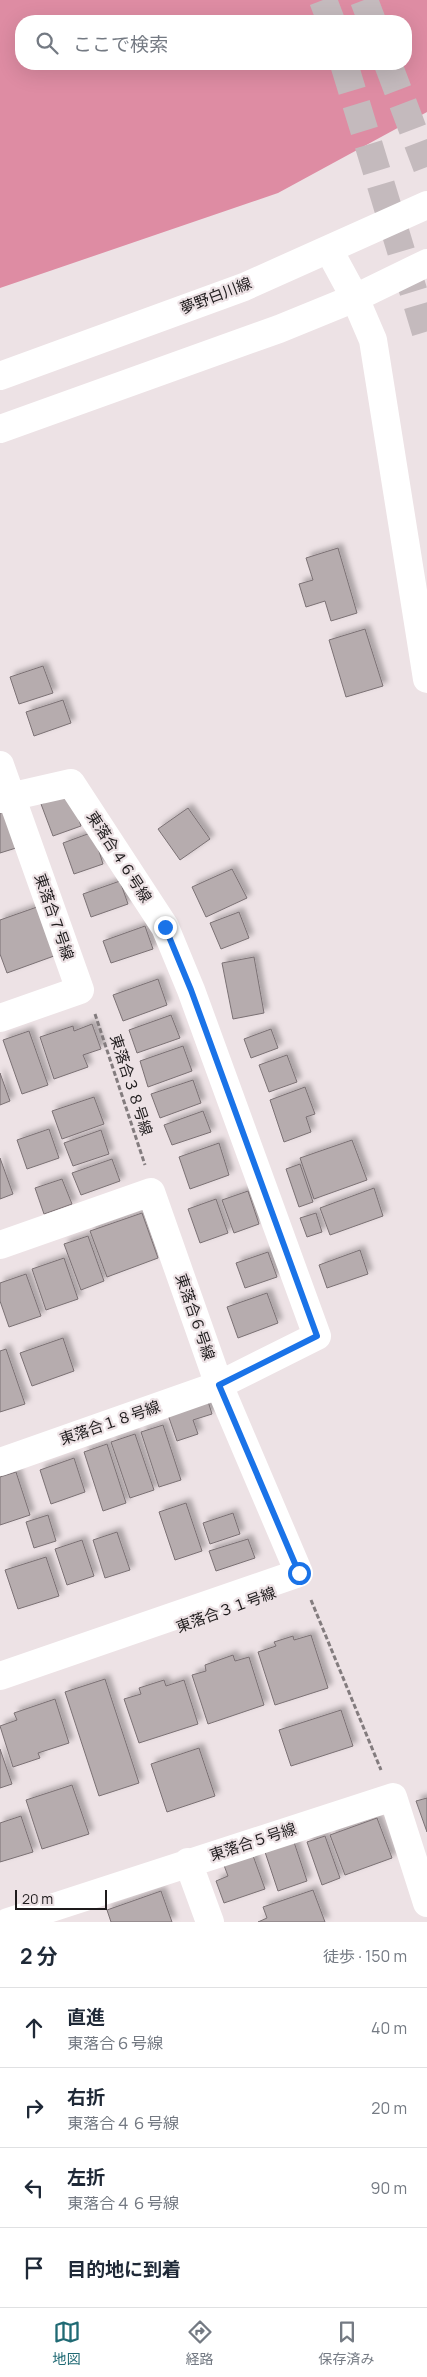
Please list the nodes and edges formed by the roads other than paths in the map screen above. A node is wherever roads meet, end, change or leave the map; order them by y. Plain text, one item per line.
1 (427, 205) edge
2 (329, 250) junction
3 (427, 263) edge
4 (355, 298) junction
5 (0, 376) edge
6 (0, 429) edge
7 (427, 679) edge
8 (0, 764) edge
9 (5, 797) edge
10 (0, 1018) edge
11 (0, 1245) edge
12 (219, 1385) junction
13 (0, 1462) edge
14 (0, 1676) edge
15 (188, 1862) junction
16 (427, 1903) edge
17 (8, 1922) edge
18 (210, 1922) edge

1 - 2 main road, 夢野白川線
2 - 4 main road
2 - 5 main road, 夢野白川線
3 - 4 main road
4 - 6 main road
4 - 7 main road
8 - 9 main road, 東落合７号線
9 - 10 main road, 東落合７号線
9 - 12 main road, 東落合４６号線
11 - 12 main road, 東落合６号線
12 - 13 main road, 東落合１８号線
12 - 14 main road, 東落合６号線
15 - 16 main road, 東落合５号線
15 - 17 main road, 東落合５号線
15 - 18 main road

